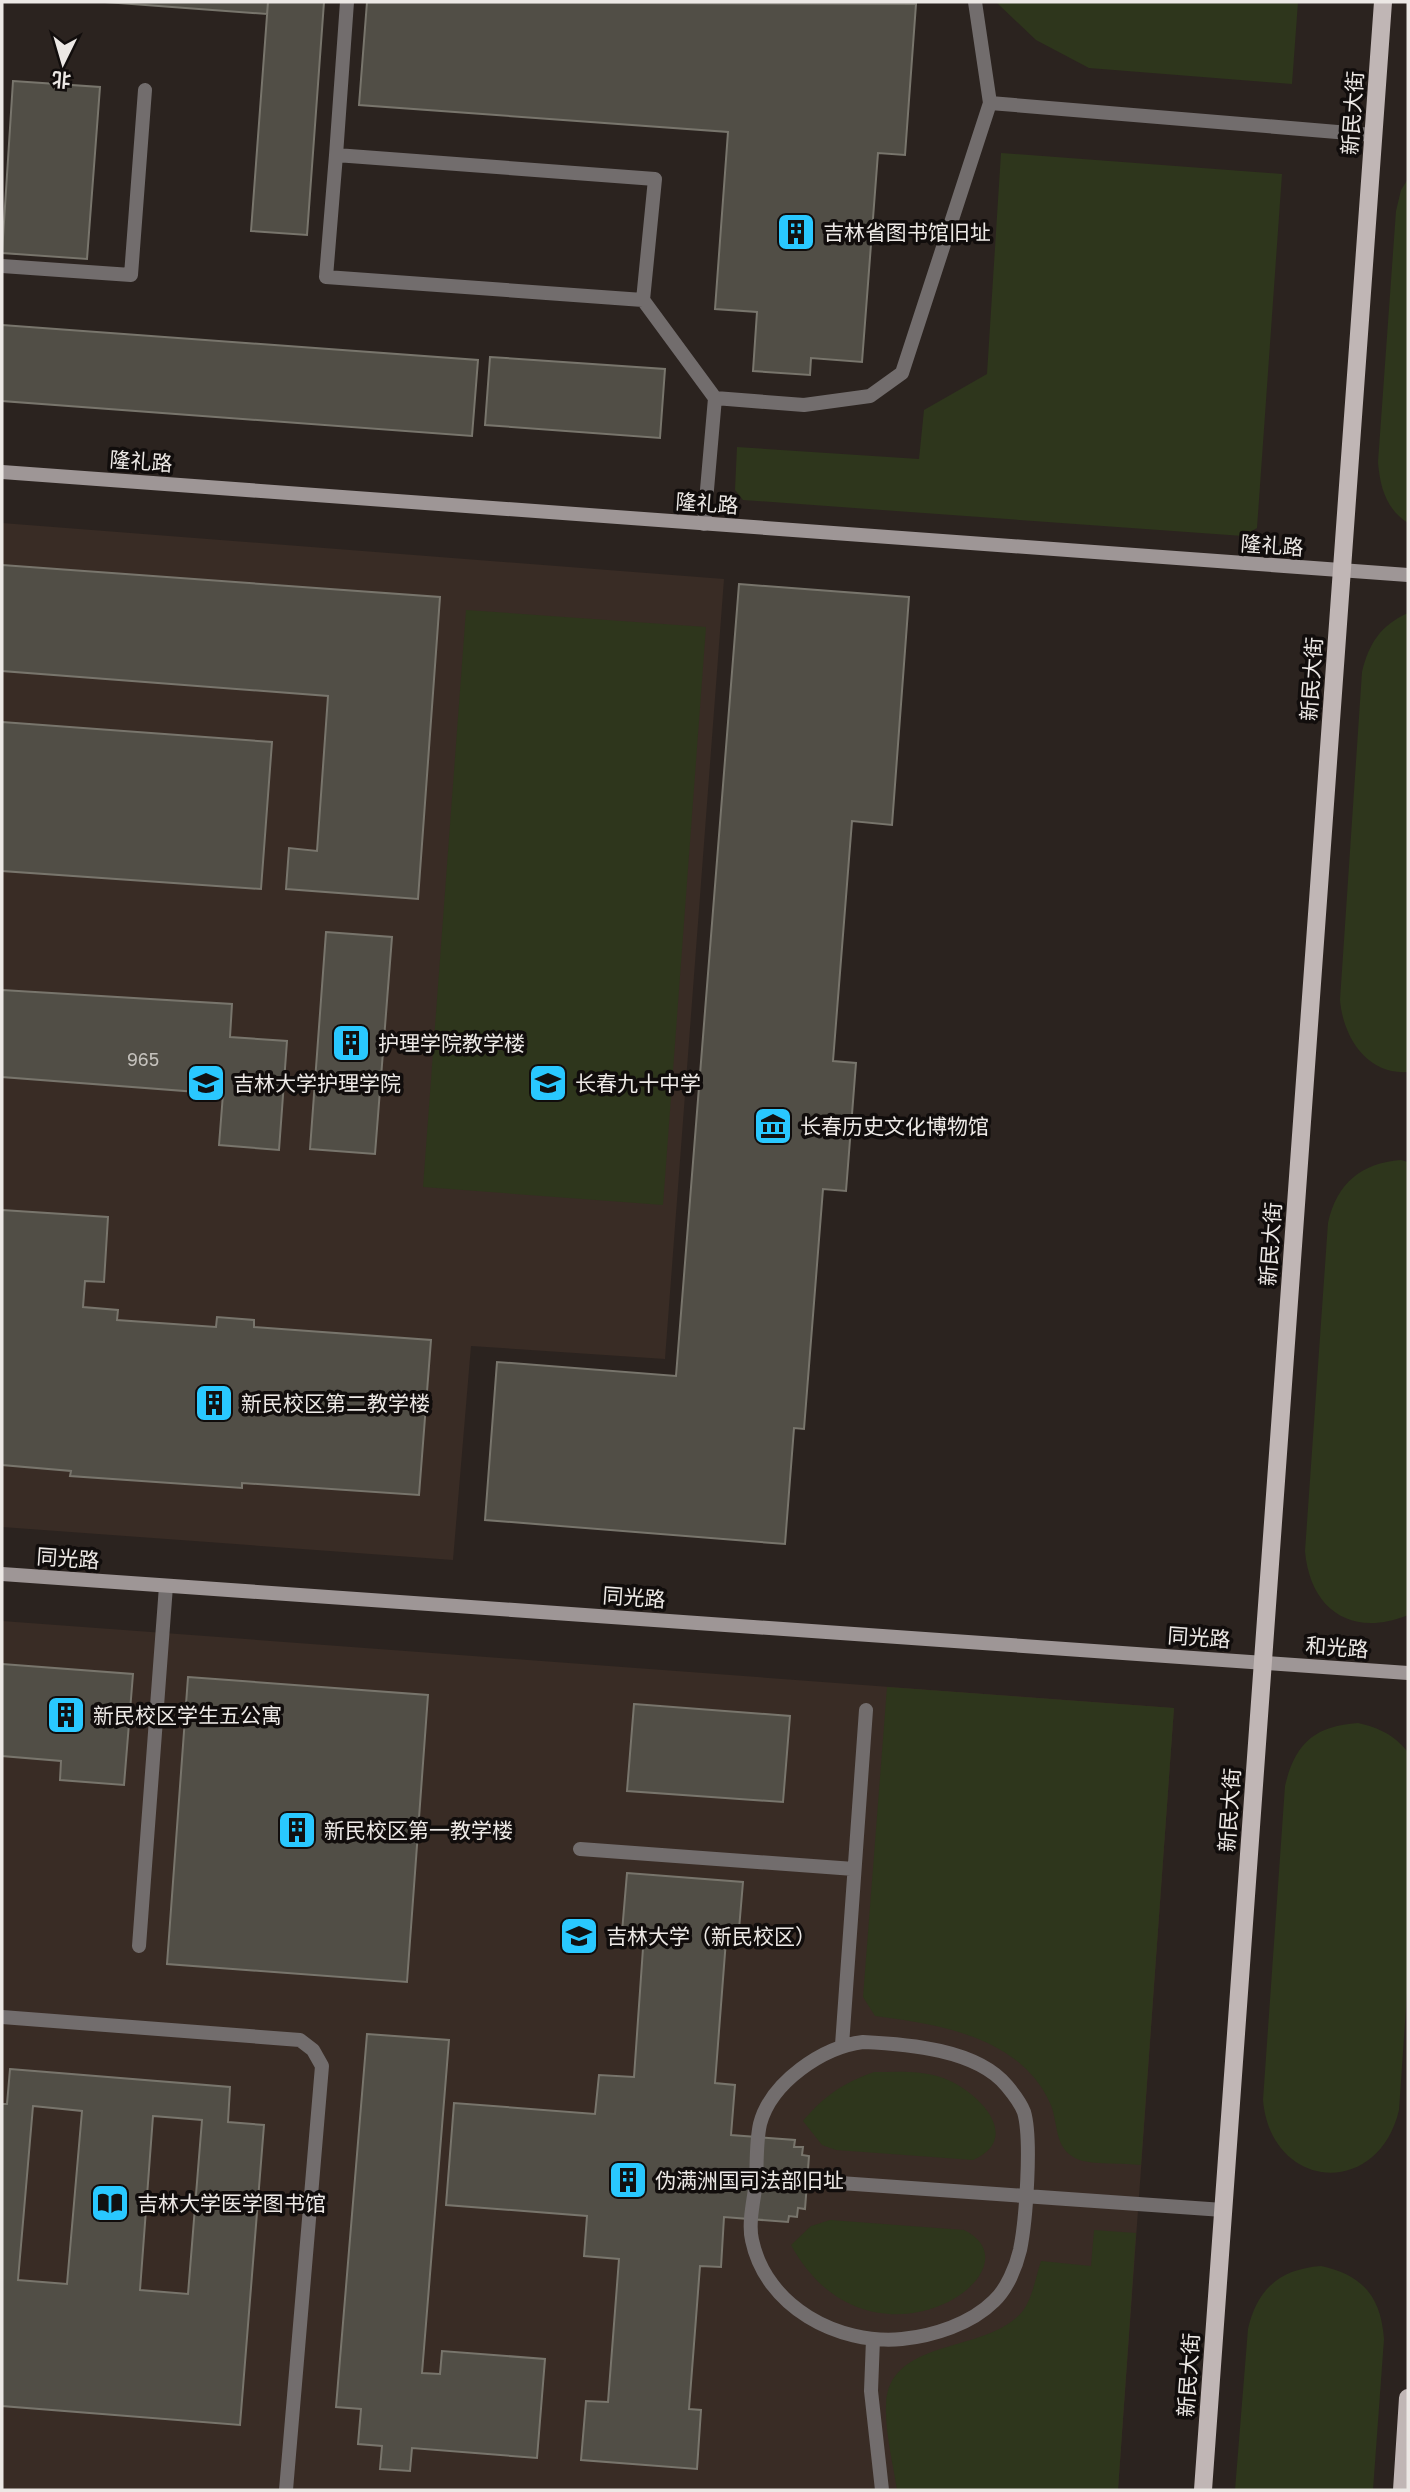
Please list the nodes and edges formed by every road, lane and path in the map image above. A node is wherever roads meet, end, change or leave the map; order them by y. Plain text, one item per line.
1 (346, 2) edge
2 (975, 2) edge
3 (1383, 2) edge
4 (145, 90) dead end
5 (990, 103) junction
6 (1373, 135) junction
7 (336, 155) junction
8 (2, 266) edge
9 (643, 300) junction
10 (715, 398) junction
11 (2, 472) edge
12 (705, 524) junction
13 (1342, 571) junction
14 (1408, 575) edge
15 (2, 1574) edge
16 (166, 1586) junction
17 (1263, 1662) junction
18 (1408, 1673) edge
19 (866, 1710) dead end
20 (580, 1849) dead end
21 (854, 1869) junction
22 (139, 1946) dead end
23 (2, 2017) edge
24 (842, 2045) junction
25 (756, 2178) junction
26 (1025, 2196) junction
27 (1223, 2210) junction
28 (873, 2339) junction
29 (1408, 2398) edge
30 (286, 2490) edge
31 (882, 2490) edge
32 (1203, 2490) edge
33 (1402, 2490) edge

1 - 7 lane
2 - 5 lane
3 - 6 main road, 新民大街
4 - 8 lane
5 - 6 lane
5 - 10 lane
6 - 13 main road, 新民大街
7 - 9 lane
7 - 9 lane
9 - 10 lane
10 - 12 lane
11 - 12 street, 隆礼路
12 - 13 street, 隆礼路
13 - 14 street, 隆礼路
13 - 17 main road, 新民大街
15 - 16 street, 同光路
16 - 17 street, 同光路
16 - 22 lane
17 - 18 street, 和光路
17 - 27 main road, 新民大街
19 - 21 lane
20 - 21 lane
21 - 24 lane
23 - 30 lane
24 - 25 lane
24 - 26 lane
25 - 26 lane
25 - 28 lane
26 - 27 lane
26 - 28 lane
27 - 32 main road, 新民大街
28 - 31 lane
29 - 33 main road

